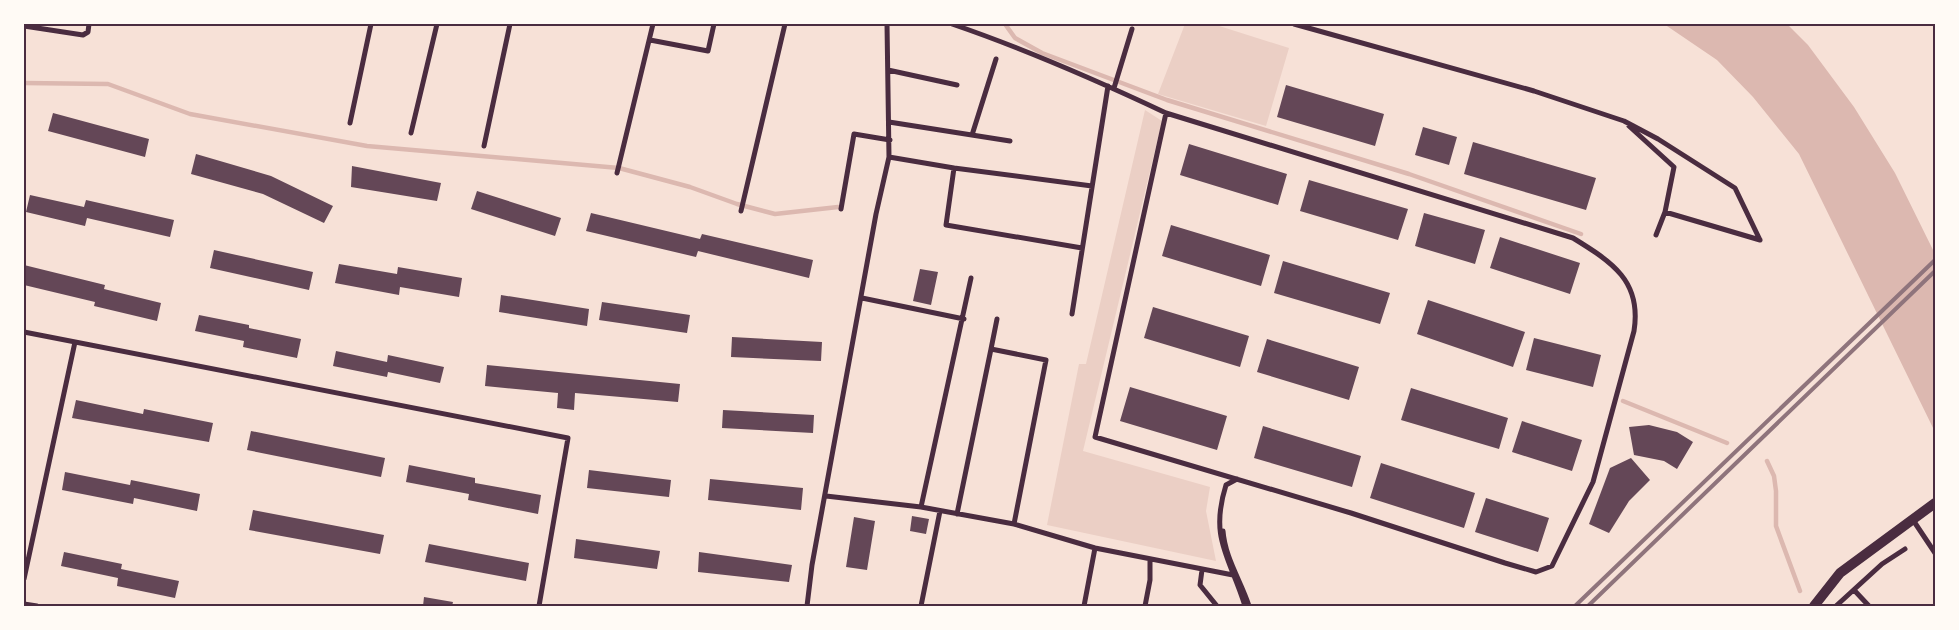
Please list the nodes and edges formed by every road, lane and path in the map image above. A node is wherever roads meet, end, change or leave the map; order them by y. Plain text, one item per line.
1 (89, 24) edge
2 (371, 24) edge
3 (437, 24) edge
4 (510, 24) edge
5 (654, 24) edge
6 (714, 24) edge
7 (785, 24) edge
8 (887, 24) edge
9 (952, 24) edge
10 (1294, 24) edge
11 (24, 26) edge
12 (1132, 29) dead end
13 (650, 40) junction
14 (996, 59) dead end
15 (888, 70) junction
16 (957, 85) dead end
17 (1108, 86) junction
18 (1114, 88) junction
19 (1166, 113) junction
20 (1624, 121) junction
21 (890, 122) junction
22 (350, 123) dead end
23 (411, 133) dead end
24 (972, 135) junction
25 (890, 140) junction
26 (1010, 141) dead end
27 (484, 146) dead end
28 (889, 157) junction
29 (954, 168) junction
30 (617, 173) dead end
31 (1092, 186) junction
32 (841, 209) dead end
33 (741, 211) dead end
34 (1666, 212) junction
35 (1656, 236) dead end
36 (1082, 248) junction
37 (971, 278) dead end
38 (862, 298) junction
39 (1072, 314) dead end
40 (964, 318) junction
41 (997, 319) dead end
42 (24, 332) edge
43 (75, 342) junction
44 (991, 348) junction
45 (1237, 479) junction
46 (826, 496) junction
47 (1935, 503) edge
48 (1219, 506) junction
49 (921, 507) junction
50 (940, 511) junction
51 (957, 514) junction
52 (1913, 520) junction
53 (1014, 524) junction
54 (1095, 548) junction
55 (1905, 549) dead end
56 (1935, 553) edge
57 (1150, 559) junction
58 (1202, 570) junction
59 (1233, 574) junction
60 (24, 580) edge
61 (1854, 590) junction
62 (24, 604) edge
63 (37, 606) edge
64 (539, 606) edge
65 (806, 606) edge
66 (921, 606) edge
67 (1084, 606) edge
68 (1145, 606) edge
69 (1216, 606) edge
70 (1247, 606) edge
71 (1814, 606) edge
72 (1836, 606) edge
73 (1869, 606) edge

1 - 11 street
2 - 22 street
3 - 23 street
4 - 27 street
5 - 13 street
6 - 13 street
7 - 33 street
8 - 15 street
9 - 17 street
10 - 20 street
12 - 18 street
13 - 30 street
14 - 24 street
15 - 16 street
15 - 21 street
17 - 18 street
17 - 31 street
18 - 19 street
19 - 45 street
19 - 45 street
20 - 34 street
20 - 34 street
21 - 24 street
21 - 25 street
24 - 26 street
25 - 28 street
25 - 32 street
28 - 29 street
28 - 38 street
29 - 31 street
29 - 36 street
31 - 36 street
34 - 35 street
36 - 39 street
37 - 40 street
38 - 40 street
38 - 46 street
40 - 49 street
41 - 44 street
42 - 43 street
43 - 60 street
43 - 64 street
44 - 51 street
44 - 53 street
45 - 48 street
46 - 49 street
46 - 65 street
47 - 52 main road
48 - 59 street
48 - 70 street
49 - 50 street
50 - 51 street
50 - 66 street
51 - 53 street
52 - 56 street
52 - 71 main road
53 - 54 street
54 - 57 street
54 - 67 street
55 - 61 street
57 - 58 street
57 - 68 street
58 - 59 street
58 - 69 street
59 - 70 street
61 - 72 street
61 - 73 street
62 - 63 street

